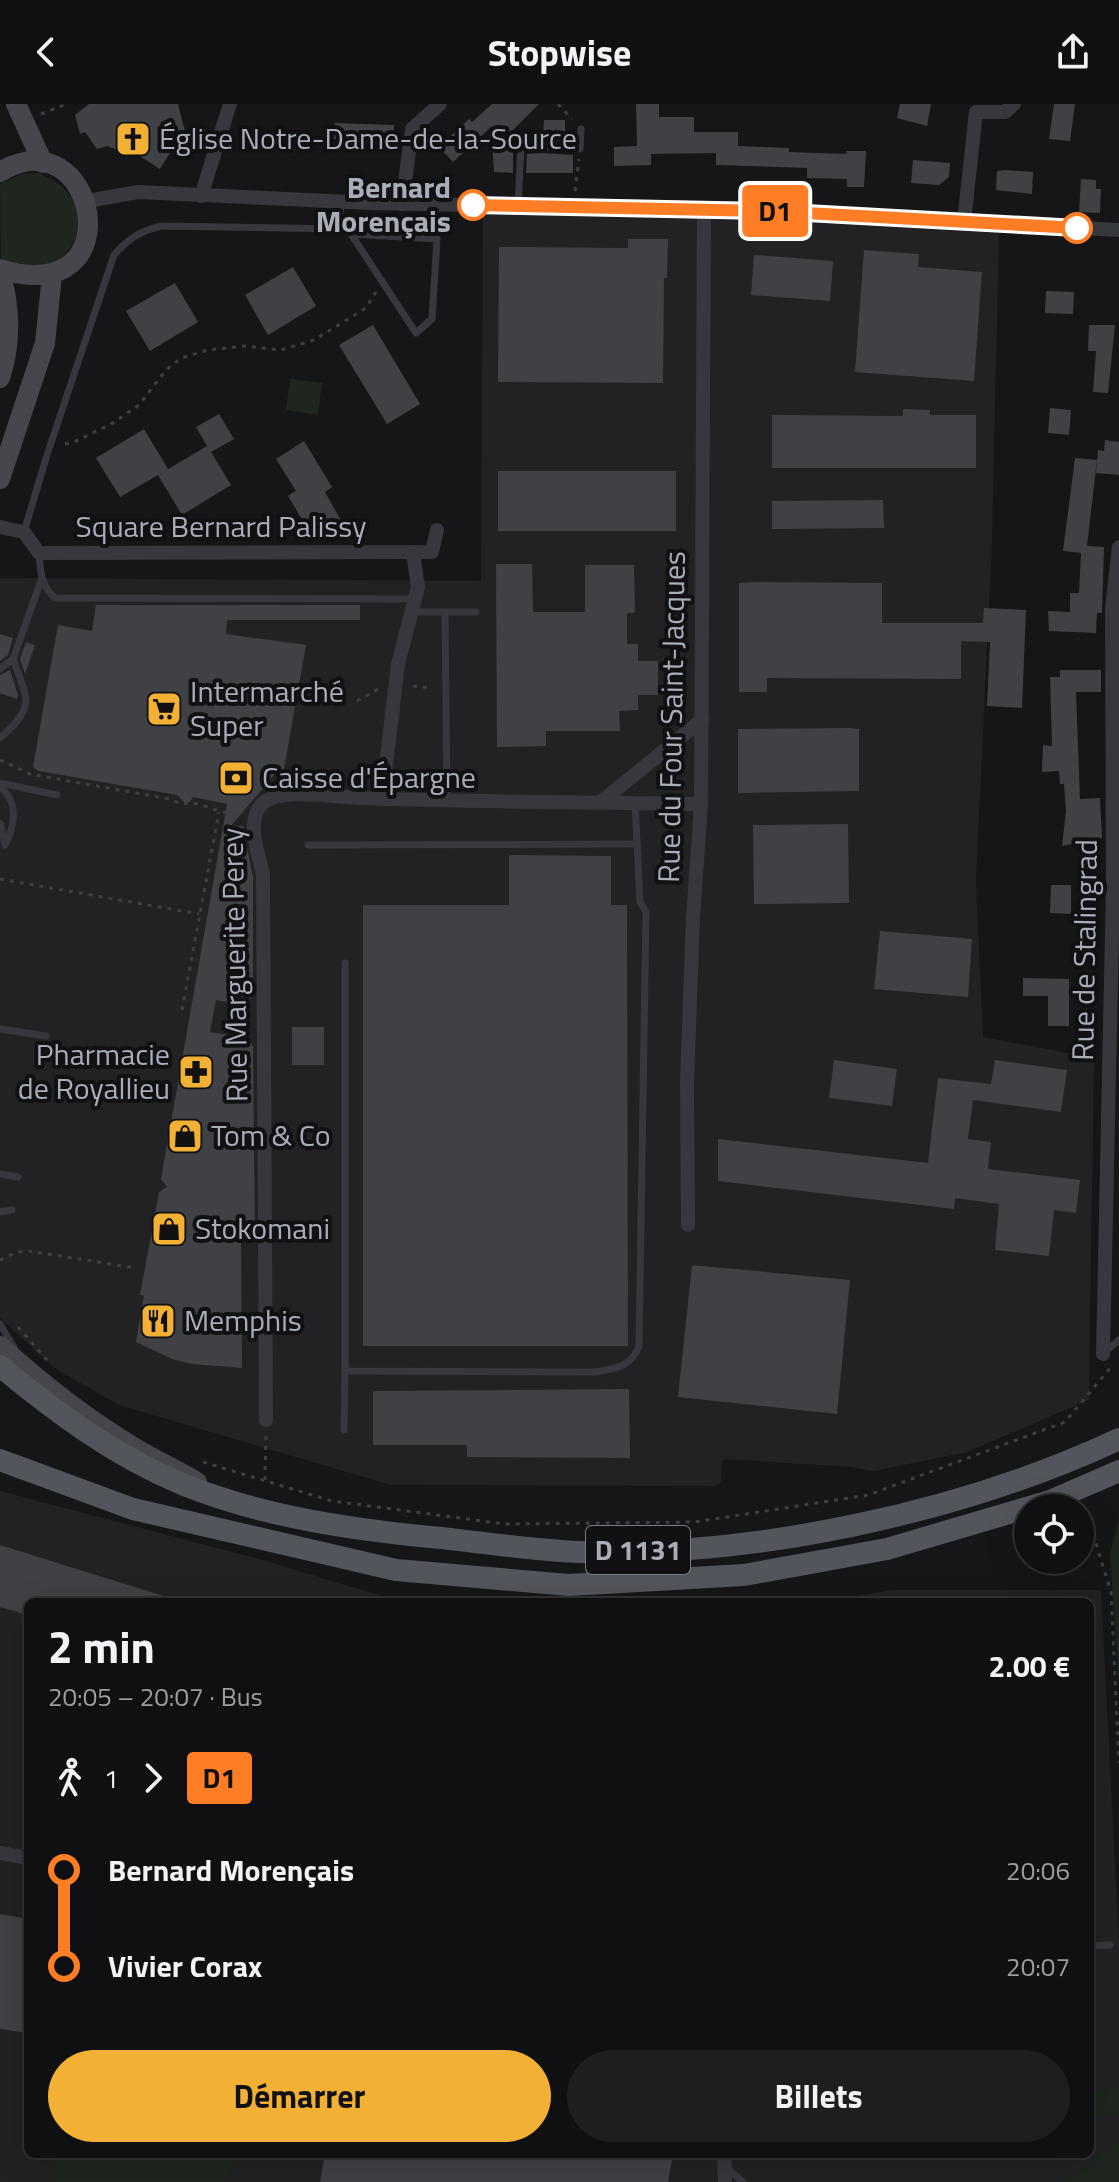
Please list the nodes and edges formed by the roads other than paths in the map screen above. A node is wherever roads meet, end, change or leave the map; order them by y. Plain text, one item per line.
1 (230, 104) edge
2 (440, 104) edge
3 (1014, 104) edge
4 (22, 111) edge
5 (581, 129) road end
6 (43, 163) junction
7 (0, 172) edge
8 (201, 196) junction
9 (87, 201) junction
10 (341, 202) junction
11 (402, 204) junction
12 (518, 206) junction
13 (704, 209) junction
14 (964, 222) junction
15 (340, 229) junction
16 (1119, 230) edge
17 (351, 234) junction
18 (0, 270) edge
19 (52, 275) junction
20 (0, 378) edge
21 (0, 479) edge
22 (0, 527) edge
23 (437, 530) dead end
24 (24, 532) junction
25 (1119, 547) edge
26 (413, 552) junction
27 (39, 553) junction
28 (42, 578) junction
29 (413, 606) junction
30 (476, 612) dead end
31 (445, 613) junction
32 (13, 659) junction
33 (0, 669) edge
34 (702, 720) junction
35 (0, 738) edge
36 (0, 785) edge
37 (57, 795) dead end
38 (382, 799) junction
39 (447, 800) junction
40 (602, 801) junction
41 (635, 803) junction
42 (701, 804) junction
43 (0, 823) edge
44 (637, 844) junction
45 (308, 845) dead end
46 (1116, 850) edge
47 (1113, 887) junction
48 (1119, 906) edge
49 (345, 963) dead end
50 (1, 1029) edge
51 (46, 1036) dead end
52 (0, 1174) edge
53 (18, 1177) dead end
54 (12, 1210) dead end
55 (0, 1212) edge
56 (688, 1225) dead end
57 (0, 1324) edge
58 (1119, 1340) edge
59 (0, 1346) edge
60 (1103, 1354) joint
61 (0, 1366) edge
62 (345, 1371) junction
63 (30, 1373) junction
64 (266, 1420) road end
65 (344, 1430) dead end
66 (1119, 1439) edge
67 (0, 1460) edge
68 (1119, 1471) edge
69 (224, 1499) junction
70 (0, 1853) edge
71 (24, 1857) edge
72 (1110, 1945) dead end
73 (1094, 1946) edge
74 (724, 2160) edge
75 (725, 2182) edge
76 (743, 2182) edge

1 - 8 street
2 - 11 street
3 - 14 street
4 - 6 main road
5 - 12 lane
6 - 7 main road
6 - 9 main road
8 - 9 street
8 - 10 street
9 - 19 main road
10 - 11 street
10 - 15 lane
11 - 12 street
12 - 13 street
13 - 14 street
13 - 34 street, Rue du Four Saint-Jacques
14 - 16 street
15 - 17 lane
15 - 24 lane
17 - 17 lane
18 - 19 main road
18 - 20 main road
19 - 21 main road
22 - 24 street
23 - 26 street
24 - 27 street, Square Bernard Palissy
25 - 46 street, Rue de Stalingrad
26 - 27 street, Square Bernard Palissy
26 - 29 street
27 - 28 lane
28 - 29 lane
28 - 32 lane
29 - 31 lane
29 - 38 street
30 - 31 lane
31 - 39 lane
32 - 33 lane
32 - 35 lane
34 - 40 street
34 - 42 street, Rue du Four Saint-Jacques
36 - 37 lane
36 - 43 lane
38 - 39 street, Rue Marguerite Perey
38 - 64 street, Rue Marguerite Perey
39 - 40 street, Rue Marguerite Perey
40 - 41 street, Rue Marguerite Perey
41 - 42 street, Rue Marguerite Perey
41 - 44 lane
42 - 56 street, Rue du Four Saint-Jacques
44 - 45 lane
44 - 62 lane
46 - 47 street, Rue de Stalingrad
47 - 48 lane
47 - 60 street, Rue de Stalingrad
49 - 62 lane
50 - 51 lane
52 - 53 lane
54 - 55 lane
57 - 63 lane
58 - 60 lane
59 - 63 main road
61 - 69 main road, D 1131
62 - 65 lane
63 - 69 main road
66 - 69 main road, D 1131
67 - 68 main road, D 1131
70 - 71 street
72 - 73 lane
74 - 75 street
74 - 76 lane

